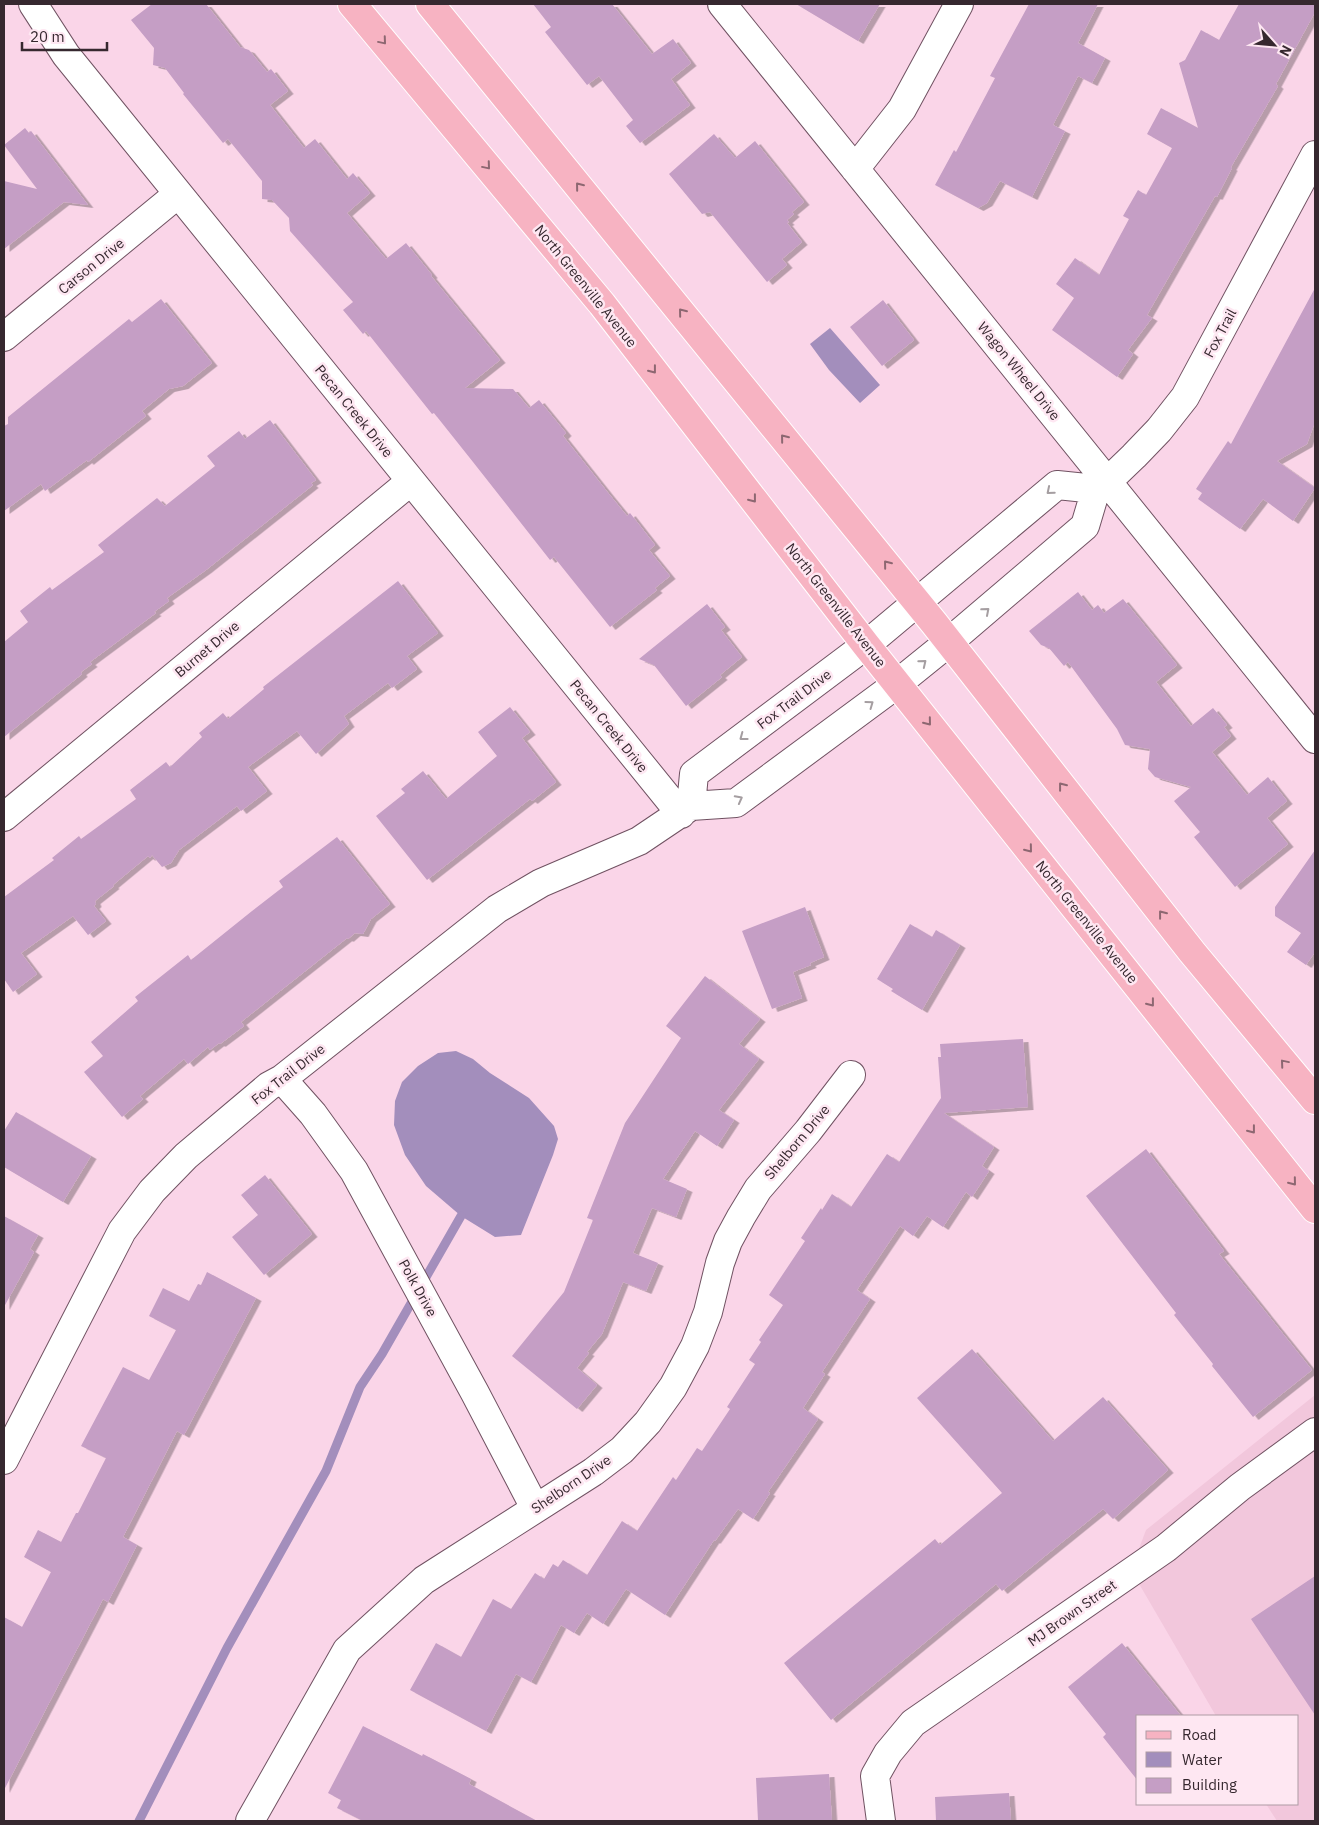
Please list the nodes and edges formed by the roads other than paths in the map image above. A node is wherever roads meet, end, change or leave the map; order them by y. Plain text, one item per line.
1 (33, 4) edge
2 (352, 4) edge
3 (430, 4) edge
4 (722, 4) edge
5 (959, 4) edge
6 (1315, 155) edge
7 (855, 169) junction
8 (178, 194) junction
9 (4, 337) edge
10 (411, 481) junction
11 (1102, 485) junction
12 (917, 602) junction
13 (949, 642) junction
14 (866, 644) junction
15 (897, 684) junction
16 (1315, 739) edge
17 (686, 810) junction
18 (4, 817) edge
19 (851, 1075) dead end
20 (282, 1079) junction
21 (1315, 1100) edge
22 (1315, 1209) edge
23 (1315, 1432) edge
24 (4, 1460) edge
25 (535, 1508) junction
26 (251, 1821) edge
27 (881, 1821) edge

1 - 8 street, Pecan Creek Drive
2 -> 14 main road, North Greenville Avenue
12 -> 3 main road
4 - 7 street, Wagon Wheel Drive
5 - 7 street
6 - 11 street, Fox Trail
7 - 11 street, Wagon Wheel Drive
8 - 9 street, Carson Drive
8 - 10 street, Pecan Creek Drive
10 - 17 street, Pecan Creek Drive
10 - 18 street, Burnet Drive
11 -> 12 street
13 -> 11 street, Fox Trail
11 - 16 street, Wagon Wheel Drive
12 - 13 main road
12 - 14 street, Fox Trail Drive
15 -> 13 street, Fox Trail Drive
21 -> 13 main road
14 - 15 main road, North Greenville Avenue
14 -> 17 street, Fox Trail Drive
17 -> 15 street, Fox Trail Drive
15 -> 22 main road, North Greenville Avenue
17 - 20 street, Fox Trail Drive
19 - 25 street, Shelborn Drive
20 - 24 street, Fox Trail Drive
20 - 25 street, Polk Drive
23 - 27 street, MJ Brown Street
25 - 26 street, Shelborn Drive

